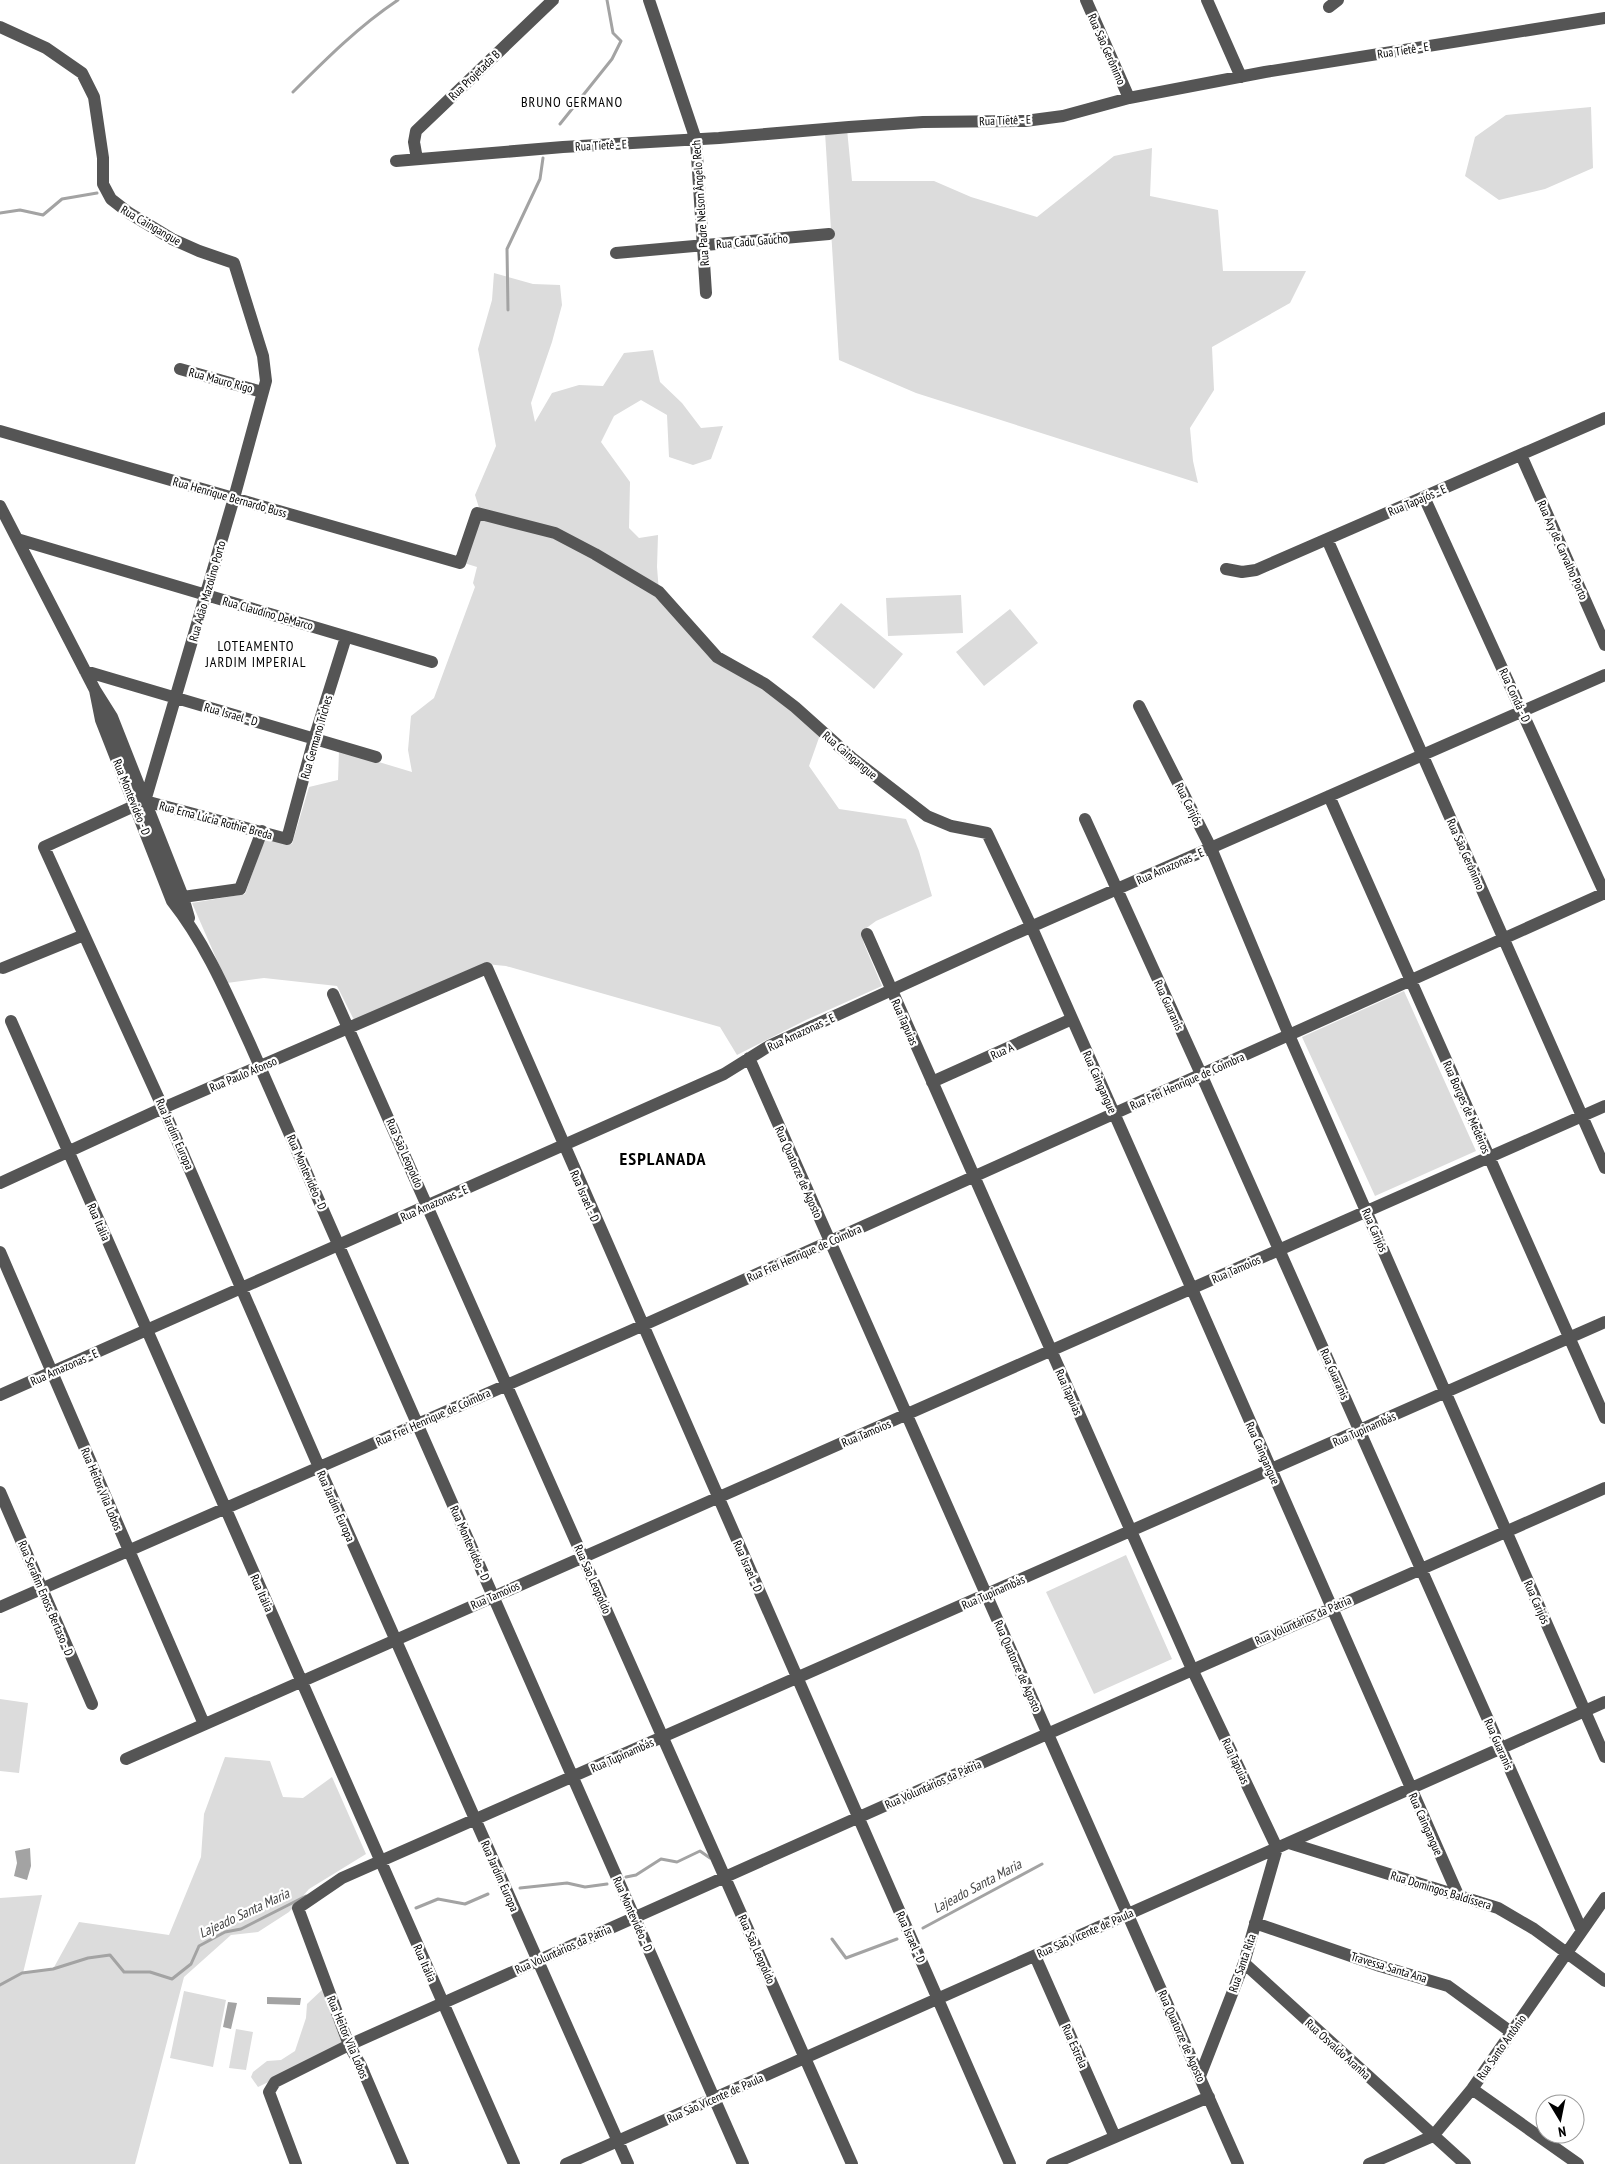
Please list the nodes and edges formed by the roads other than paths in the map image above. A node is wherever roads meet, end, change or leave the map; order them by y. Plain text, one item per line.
1 (553, 0) edge
2 (648, 0) edge
3 (1086, 0) edge
4 (1207, 0) edge
5 (1605, 18) edge
6 (0, 27) edge
7 (1241, 77) junction
8 (1129, 98) junction
9 (696, 140) junction
10 (417, 159) junction
11 (396, 161) dead end
12 (829, 234) dead end
13 (703, 245) junction
14 (616, 254) dead end
15 (706, 293) dead end
16 (180, 369) dead end
17 (264, 386) junction
18 (1605, 418) edge
19 (0, 431) edge
20 (1521, 455) junction
21 (1424, 497) junction
22 (234, 498) junction
23 (0, 506) edge
24 (477, 513) joint
25 (17, 539) junction
26 (1327, 539) junction
27 (1226, 569) dead end
28 (206, 595) junction
29 (346, 637) junction
30 (1605, 645) edge
31 (432, 662) dead end
32 (85, 671) junction
33 (1605, 675) edge
34 (175, 698) junction
35 (1139, 706) dead end
36 (1523, 711) junction
37 (314, 739) junction
38 (1422, 755) junction
39 (376, 757) dead end
40 (1329, 796) junction
41 (140, 803) junction
42 (1085, 819) dead end
43 (262, 832) junction
44 (287, 839) joint
45 (1210, 848) junction
46 (1116, 889) junction
47 (1605, 893) edge
48 (183, 897) junction
49 (191, 925) junction
50 (1032, 926) junction
51 (866, 934) dead end
52 (84, 935) junction
53 (1504, 938) junction
54 (3, 968) dead end
55 (487, 968) joint
56 (1410, 980) junction
57 (891, 990) junction
58 (333, 994) dead end
59 (1072, 1019) junction
60 (11, 1021) dead end
61 (349, 1028) junction
62 (1289, 1035) junction
63 (749, 1058) junction
64 (260, 1066) junction
65 (1201, 1074) junction
66 (932, 1082) junction
67 (1605, 1106) edge
68 (164, 1108) junction
69 (1114, 1114) junction
70 (1582, 1116) junction
71 (563, 1145) junction
72 (68, 1151) junction
73 (1489, 1157) junction
74 (1605, 1168) edge
75 (974, 1176) junction
76 (0, 1183) edge
77 (428, 1205) junction
78 (1366, 1212) junction
79 (830, 1241) junction
80 (339, 1245) junction
81 (1280, 1250) junction
82 (0, 1252) edge
83 (241, 1288) junction
84 (1192, 1289) junction
85 (1605, 1322) edge
86 (642, 1325) junction
87 (147, 1330) junction
88 (1570, 1338) junction
89 (1051, 1351) junction
90 (52, 1372) junction
91 (507, 1384) junction
92 (1446, 1393) junction
93 (0, 1395) edge
94 (907, 1416) junction
95 (1605, 1418) edge
96 (418, 1424) junction
97 (1360, 1431) junction
98 (319, 1467) junction
99 (1271, 1470) junction
100 (1605, 1488) edge
101 (0, 1492) edge
102 (717, 1496) junction
103 (225, 1508) junction
104 (1131, 1531) junction
105 (1506, 1531) junction
106 (128, 1550) junction
107 (584, 1556) junction
108 (1421, 1568) junction
109 (41, 1588) junction
110 (986, 1595) junction
111 (493, 1596) junction
112 (0, 1607) edge
113 (1331, 1608) junction
114 (395, 1640) junction
115 (1192, 1669) junction
116 (797, 1678) junction
117 (301, 1681) junction
118 (1605, 1702) edge
119 (92, 1704) dead end
120 (1585, 1712) junction
121 (204, 1724) junction
122 (1048, 1733) junction
123 (664, 1737) junction
124 (1501, 1749) junction
125 (1605, 1757) edge
126 (126, 1759) dead end
127 (573, 1777) junction
128 (1411, 1789) junction
129 (858, 1817) junction
130 (475, 1820) junction
131 (1283, 1846) junction
132 (381, 1862) junction
133 (725, 1877) junction
134 (1458, 1896) junction
135 (1605, 1898) edge
136 (298, 1908) joint
137 (1128, 1914) junction
138 (635, 1917) junction
139 (1255, 1923) junction
140 (1582, 1931) junction
141 (1566, 1953) junction
142 (1035, 1956) junction
143 (538, 1961) junction
144 (1244, 1963) junction
145 (1605, 1981) edge
146 (938, 1999) junction
147 (443, 2003) junction
148 (1511, 2032) junction
149 (349, 2046) junction
150 (805, 2058) junction
151 (1200, 2076) junction
152 (1472, 2088) junction
153 (1209, 2097) junction
154 (714, 2098) junction
155 (1433, 2136) junction
156 (1115, 2137) junction
157 (618, 2141) junction
158 (296, 2164) edge
159 (402, 2164) edge
160 (514, 2164) edge
161 (566, 2164) edge
162 (628, 2164) edge
163 (743, 2164) edge
164 (852, 2164) edge
165 (1010, 2164) edge
166 (1052, 2164) edge
167 (1238, 2164) edge
168 (1369, 2164) edge
169 (1465, 2164) edge
170 (1578, 2164) edge

1 - 10 street, Rua Projetada B
2 - 9 street, Rua Padre Nelson Ângelo Rech
3 - 8 street, Rua São Gerônimo
4 - 7 street
5 - 7 street, Rua Tietê - E
6 - 17 street, Rua Caingangue
7 - 8 street, Rua Tietê - E
8 - 9 street, Rua Tietê - E
9 - 10 street, Rua Tietê - E
9 - 13 street, Rua Padre Nelson Ângelo Rech
10 - 11 street, Rua Tietê - E
12 - 13 street, Rua Cadu Gaúcho
13 - 14 street, Rua Cadu Gaúcho
13 - 15 street, Rua Padre Nelson Ângelo Rech
16 - 17 street, Rua Mauro Rigo
17 - 22 street, Rua Adão Mazolino Porto
18 - 20 street, Rua Tapajós - E
19 - 22 street, Rua Henrique Bernardo Buss
20 - 21 street, Rua Tapajós - E
20 - 30 street, Rua Ary de Carvalho Porto
21 - 26 street, Rua Tapajós - E
21 - 36 street, Rua Condá - D
22 - 24 street, Rua Henrique Bernardo Buss
22 - 28 street, Rua Adão Mazolino Porto
23 - 25 street, Rua Montevidéo - D
24 - 50 street, Rua Caingangue
25 - 28 street, Rua Claudino DeMarco
25 - 32 street, Rua Montevidéo - D
26 - 27 street, Rua Tapajós - E
26 - 38 street, Rua São Gerônimo
28 - 29 street, Rua Claudino DeMarco
28 - 34 street, Rua Adão Mazolino Porto
29 - 31 street, Rua Claudino DeMarco
29 - 37 street, Rua Germano Triches
32 - 34 street, Rua Israel - D
32 - 41 street, Rua Montevidéo - D
33 - 36 street, Rua Amazonas - E
34 - 37 street, Rua Israel - D
34 - 41 street, Rua Adão Mazolino Porto
35 - 45 street, Rua Carijós
36 - 38 street, Rua Amazonas - E
36 - 47 street, Rua Condá - D
37 - 39 street, Rua Israel - D
37 - 44 street, Rua Germano Triches
38 - 40 street, Rua Amazonas - E
38 - 53 street, Rua São Gerônimo
40 - 45 street, Rua Amazonas - E
40 - 56 street, Rua Borges de Medeiros
41 - 43 street, Rua Erna Lúcia Rothie Breda
41 - 48 street, Rua Montevidéo - D
41 - 49 street, Rua Montevidéo - D
41 - 52 street, Rua Jardim Europa
42 - 46 street, Rua Guaranis
43 - 44 street, Rua Erna Lúcia Rothie Breda
43 - 48 street
45 - 46 street, Rua Amazonas - E
45 - 62 street, Rua Carijós
46 - 50 street, Rua Amazonas - E
46 - 65 street, Rua Guaranis
47 - 53 street, Rua Frei Henrique de Coimbra
48 - 49 street, Rua Montevidéo - D
49 - 64 street, Rua Montevidéo - D
50 - 57 street, Rua Amazonas - E
50 - 59 street, Rua Caingangue
51 - 57 street, Rua Tapuias
52 - 54 street
52 - 68 street, Rua Jardim Europa
53 - 56 street, Rua Frei Henrique de Coimbra
53 - 70 street, Rua São Gerônimo
55 - 61 street, Rua Paulo Afonso
55 - 71 street, Rua Israel - D
56 - 62 street, Rua Frei Henrique de Coimbra
56 - 73 street, Rua Borges de Medeiros
57 - 63 street, Rua Amazonas - E
57 - 66 street, Rua Tapuias
58 - 61 street, Rua São Leopoldo
59 - 66 street, Rua A
59 - 69 street, Rua Caingangue
60 - 72 street, Rua Itália
61 - 64 street, Rua Paulo Afonso
61 - 77 street, Rua São Leopoldo
62 - 65 street, Rua Frei Henrique de Coimbra
62 - 78 street, Rua Carijós
63 - 71 street, Rua Amazonas - E
63 - 79 street, Rua Quatorze de Agosto
64 - 68 street, Rua Paulo Afonso
64 - 80 street, Rua Montevidéo - D
65 - 69 street, Rua Frei Henrique de Coimbra
65 - 81 street, Rua Guaranis
66 - 75 street, Rua Tapuias
67 - 70 street, Rua Tamoios
68 - 72 street, Rua Paulo Afonso
68 - 83 street, Rua Jardim Europa
69 - 75 street, Rua Frei Henrique de Coimbra
69 - 84 street, Rua Caingangue
70 - 73 street, Rua Tamoios
70 - 74 street, Rua São Gerônimo
71 - 77 street, Rua Amazonas - E
71 - 86 street, Rua Israel - D
72 - 76 street, Rua Paulo Afonso
72 - 87 street, Rua Itália
73 - 78 street, Rua Tamoios
73 - 88 street, Rua Borges de Medeiros
75 - 79 street, Rua Frei Henrique de Coimbra
75 - 89 street, Rua Tapuias
77 - 80 street, Rua Amazonas - E
77 - 91 street, Rua São Leopoldo
78 - 81 street, Rua Tamoios
78 - 92 street, Rua Carijós
79 - 86 street, Rua Frei Henrique de Coimbra
79 - 94 street, Rua Quatorze de Agosto
80 - 83 street, Rua Amazonas - E
80 - 96 street, Rua Montevidéo - D
81 - 84 street, Rua Tamoios
81 - 97 street, Rua Guaranis
82 - 90 street, Rua Heitor Vila Lobos
83 - 87 street, Rua Amazonas - E
83 - 98 street, Rua Jardim Europa
84 - 89 street, Rua Tamoios
84 - 99 street, Rua Caingangue
85 - 88 street, Rua Tupinambás
86 - 91 street, Rua Frei Henrique de Coimbra
86 - 102 street, Rua Israel - D
87 - 90 street, Rua Amazonas - E
87 - 103 street, Rua Itália
88 - 92 street, Rua Tupinambás
88 - 95 street, Rua Borges de Medeiros
89 - 94 street, Rua Tamoios
89 - 104 street, Rua Tapuias
90 - 93 street, Rua Amazonas - E
90 - 106 street, Rua Heitor Vila Lobos
91 - 96 street, Rua Frei Henrique de Coimbra
91 - 107 street, Rua São Leopoldo
92 - 97 street, Rua Tupinambás
92 - 105 street, Rua Carijós
94 - 102 street, Rua Tamoios
94 - 110 street, Rua Quatorze de Agosto
96 - 98 street, Rua Frei Henrique de Coimbra
96 - 111 street, Rua Montevidéo - D
97 - 99 street, Rua Tupinambás
97 - 108 street, Rua Guaranis
98 - 103 street, Rua Frei Henrique de Coimbra
98 - 114 street, Rua Jardim Europa
99 - 104 street, Rua Tupinambás
99 - 113 street, Rua Caingangue
100 - 105 street, Rua Voluntários da Pátria
101 - 109 street, Rua Serafim Enoss Bertaso - D
102 - 107 street, Rua Tamoios
102 - 116 street, Rua Israel - D
103 - 106 street, Rua Frei Henrique de Coimbra
103 - 117 street, Rua Itália
104 - 110 street, Rua Tupinambás
104 - 115 street, Rua Tapuias
105 - 108 street, Rua Voluntários da Pátria
105 - 120 street, Rua Carijós
106 - 109 street, Rua Frei Henrique de Coimbra
106 - 121 street, Rua Heitor Vila Lobos
107 - 111 street, Rua Tamoios
107 - 123 street, Rua São Leopoldo
108 - 113 street, Rua Voluntários da Pátria
108 - 124 street, Rua Guaranis
109 - 112 street, Rua Frei Henrique de Coimbra
109 - 119 street, Rua Serafim Enoss Bertaso - D
110 - 116 street, Rua Tupinambás
110 - 122 street, Rua Quatorze de Agosto
111 - 114 street, Rua Tamoios
111 - 127 street, Rua Montevidéo - D
113 - 115 street, Rua Voluntários da Pátria
113 - 128 street, Rua Caingangue
114 - 117 street, Rua Tamoios
114 - 130 street, Rua Jardim Europa
115 - 122 street, Rua Voluntários da Pátria
115 - 131 street, Rua Tapuias
116 - 123 street, Rua Tupinambás
116 - 129 street, Rua Israel - D
117 - 121 street, Rua Tamoios
117 - 132 street, Rua Itália
118 - 120 street, Rua São Vicente de Paula
120 - 124 street, Rua São Vicente de Paula
120 - 125 street, Rua Carijós
121 - 126 street, Rua Tamoios
122 - 129 street, Rua Voluntários da Pátria
122 - 137 street, Rua Quatorze de Agosto
123 - 127 street, Rua Tupinambás
123 - 133 street, Rua São Leopoldo
124 - 128 street, Rua São Vicente de Paula
124 - 140 street, Rua Guaranis
127 - 130 street, Rua Tupinambás
127 - 138 street, Rua Montevidéo - D
128 - 131 street, Rua São Vicente de Paula
128 - 134 street, Rua Caingangue
129 - 133 street, Rua Voluntários da Pátria
129 - 146 street, Rua Israel - D
130 - 132 street, Rua Tupinambás
130 - 143 street, Rua Jardim Europa
131 - 134 street, Rua Domingos Baldissera
131 - 137 street, Rua São Vicente de Paula
131 - 139 street, Rua Santa Rita
132 - 136 street, Rua Tupinambás
132 - 147 street, Rua Itália
133 - 138 street, Rua Voluntários da Pátria
133 - 150 street, Rua São Leopoldo
134 - 141 street, Rua Domingos Baldissera
135 - 140 street, Rua Santo Antônio
136 - 149 street, Rua Heitor Vila Lobos
137 - 142 street, Rua São Vicente de Paula
137 - 151 street, Rua Quatorze de Agosto
138 - 143 street, Rua Voluntários da Pátria
138 - 154 street, Rua Montevidéo - D
139 - 144 street, Rua Santa Rita
139 - 148 street, Travessa Santa Ana
140 - 141 street, Rua Santo Antônio
141 - 145 street, Rua Domingos Baldissera
141 - 148 street, Rua Santo Antônio
142 - 146 street, Rua São Vicente de Paula
142 - 156 street, Rua Estrela
143 - 147 street, Rua Voluntários da Pátria
143 - 157 street, Rua Jardim Europa
144 - 151 street, Rua Santa Rita
144 - 155 street, Rua Osvaldo Aranha
146 - 150 street, Rua São Vicente de Paula
146 - 165 street, Rua Israel - D
147 - 149 street, Rua Voluntários da Pátria
147 - 160 street, Rua Itália
148 - 152 street, Rua Santo Antônio
149 - 158 street, Rua Voluntários da Pátria
149 - 159 street, Rua Heitor Vila Lobos
150 - 154 street, Rua São Vicente de Paula
150 - 164 street, Rua São Leopoldo
151 - 153 street, Rua Quatorze de Agosto
152 - 155 street, Rua Santo Antônio
152 - 170 street
153 - 156 street
153 - 167 street, Rua Quatorze de Agosto
154 - 157 street, Rua São Vicente de Paula
154 - 163 street, Rua Montevidéo - D
155 - 168 street, Rua Santo Antônio
155 - 169 street, Rua Osvaldo Aranha
156 - 166 street
157 - 161 street, Rua São Vicente de Paula
157 - 162 street, Rua Jardim Europa

